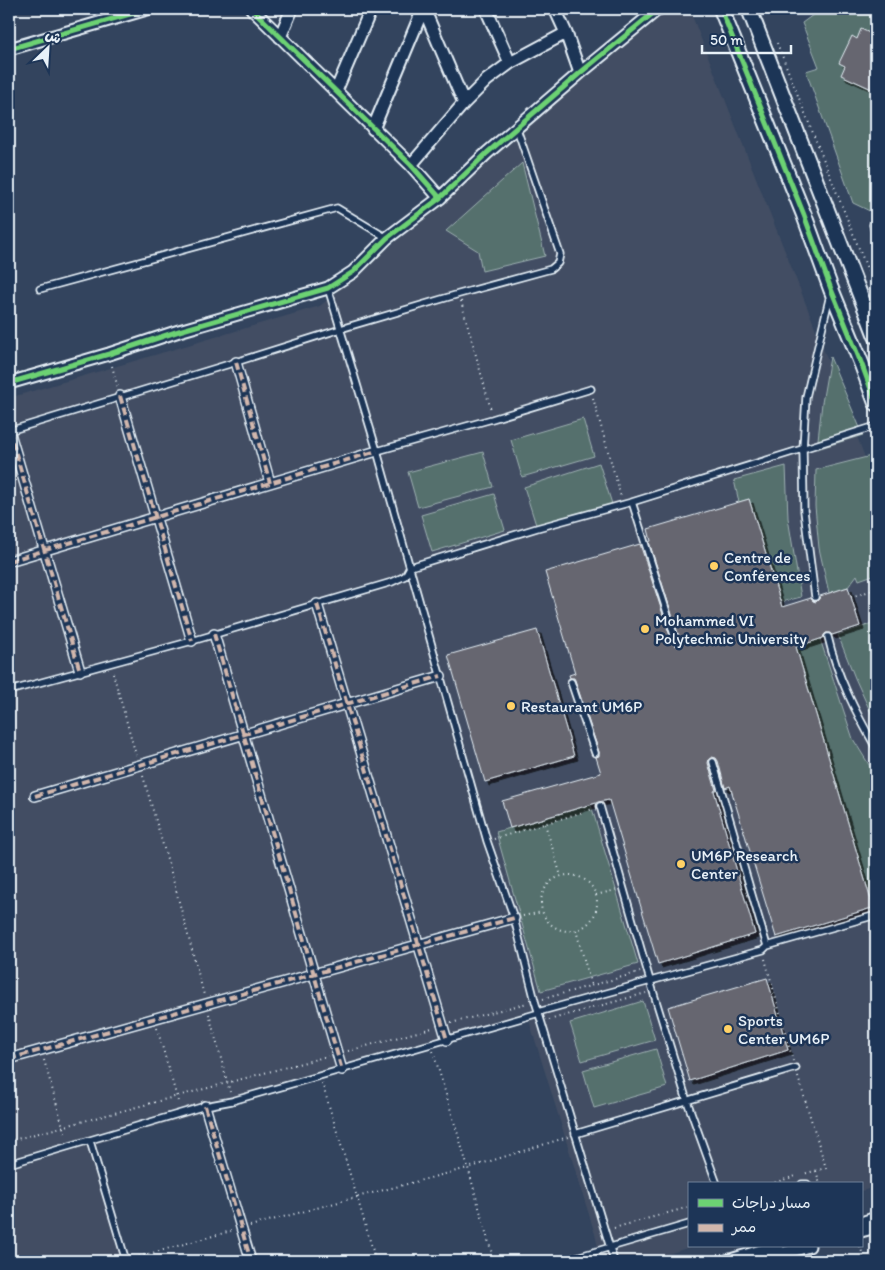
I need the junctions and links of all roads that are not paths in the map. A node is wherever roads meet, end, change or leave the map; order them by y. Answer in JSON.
{"nodes":[{"id":1,"x":148,"y":9,"type":"edge"},
{"id":2,"x":252,"y":9,"type":"edge"},
{"id":3,"x":292,"y":9,"type":"edge"},
{"id":4,"x":371,"y":9,"type":"edge"},
{"id":5,"x":424,"y":9,"type":"edge"},
{"id":6,"x":486,"y":9,"type":"edge"},
{"id":7,"x":555,"y":9,"type":"edge"},
{"id":8,"x":721,"y":9,"type":"edge"},
{"id":9,"x":749,"y":9,"type":"edge"},
{"id":10,"x":652,"y":11,"type":"edge"},
{"id":11,"x":566,"y":33,"type":"junction"},
{"id":12,"x":280,"y":37,"type":"junction"},
{"id":13,"x":9,"y":49,"type":"edge"},
{"id":14,"x":510,"y":63,"type":"junction"},
{"id":15,"x":580,"y":73,"type":"junction"},
{"id":16,"x":336,"y":91,"type":"junction"},
{"id":17,"x":464,"y":104,"type":"junction"},
{"id":18,"x":373,"y":128,"type":"junction"},
{"id":19,"x":517,"y":129,"type":"junction"},
{"id":20,"x":411,"y":165,"type":"junction"},
{"id":21,"x":440,"y":198,"type":"junction"},
{"id":22,"x":876,"y":214,"type":"edge"},
{"id":23,"x":876,"y":237,"type":"edge"},
{"id":24,"x":387,"y":238,"type":"junction"},
{"id":25,"x":328,"y":288,"type":"junction"},
{"id":26,"x":40,"y":289,"type":"dead end"},
{"id":27,"x":831,"y":289,"type":"junction"},
{"id":28,"x":340,"y":329,"type":"junction"},
{"id":29,"x":875,"y":330,"type":"edge"},
{"id":30,"x":236,"y":362,"type":"junction"},
{"id":31,"x":9,"y":383,"type":"edge"},
{"id":32,"x":591,"y":389,"type":"road end"},
{"id":33,"x":120,"y":396,"type":"junction"},
{"id":34,"x":876,"y":402,"type":"edge"},
{"id":35,"x":876,"y":426,"type":"edge"},
{"id":36,"x":9,"y":430,"type":"edge"},
{"id":37,"x":803,"y":449,"type":"junction"},
{"id":38,"x":377,"y":451,"type":"junction"},
{"id":39,"x":270,"y":483,"type":"junction"},
{"id":40,"x":632,"y":502,"type":"junction"},
{"id":41,"x":155,"y":517,"type":"junction"},
{"id":42,"x":44,"y":550,"type":"junction"},
{"id":43,"x":9,"y":561,"type":"edge"},
{"id":44,"x":410,"y":567,"type":"junction"},
{"id":45,"x":815,"y":597,"type":"dead end"},
{"id":46,"x":317,"y":604,"type":"junction"},
{"id":47,"x":214,"y":634,"type":"junction"},
{"id":48,"x":828,"y":637,"type":"dead end"},
{"id":49,"x":192,"y":641,"type":"junction"},
{"id":50,"x":676,"y":641,"type":"dead end"},
{"id":51,"x":80,"y":671,"type":"junction"},
{"id":52,"x":441,"y":676,"type":"junction"},
{"id":53,"x":571,"y":682,"type":"dead end"},
{"id":54,"x":9,"y":691,"type":"edge"},
{"id":55,"x":347,"y":704,"type":"junction"},
{"id":56,"x":243,"y":734,"type":"junction"},
{"id":57,"x":876,"y":748,"type":"edge"},
{"id":58,"x":595,"y":753,"type":"dead end"},
{"id":59,"x":713,"y":762,"type":"dead end"},
{"id":60,"x":35,"y":796,"type":"dead end"},
{"id":61,"x":600,"y":806,"type":"road end"},
{"id":62,"x":876,"y":915,"type":"edge"},
{"id":63,"x":514,"y":918,"type":"junction"},
{"id":64,"x":419,"y":945,"type":"junction"},
{"id":65,"x":765,"y":948,"type":"junction"},
{"id":66,"x":314,"y":974,"type":"junction"},
{"id":67,"x":650,"y":981,"type":"junction"},
{"id":68,"x":538,"y":1012,"type":"junction"},
{"id":69,"x":447,"y":1040,"type":"junction"},
{"id":70,"x":9,"y":1059,"type":"edge"},
{"id":71,"x":796,"y":1068,"type":"road end"},
{"id":72,"x":342,"y":1070,"type":"junction"},
{"id":73,"x":687,"y":1101,"type":"junction"},
{"id":74,"x":205,"y":1106,"type":"junction"},
{"id":75,"x":575,"y":1134,"type":"junction"},
{"id":76,"x":90,"y":1141,"type":"junction"},
{"id":77,"x":9,"y":1164,"type":"edge"},
{"id":78,"x":716,"y":1182,"type":"edge"},
{"id":79,"x":876,"y":1218,"type":"edge"},
{"id":80,"x":862,"y":1222,"type":"edge"},
{"id":81,"x":688,"y":1224,"type":"edge"},
{"id":82,"x":876,"y":1227,"type":"edge"},
{"id":83,"x":862,"y":1231,"type":"edge"},
{"id":84,"x":610,"y":1247,"type":"junction"},
{"id":85,"x":771,"y":1248,"type":"edge"},
{"id":86,"x":802,"y":1248,"type":"edge"},
{"id":87,"x":126,"y":1261,"type":"edge"},
{"id":88,"x":251,"y":1261,"type":"edge"},
{"id":89,"x":563,"y":1261,"type":"edge"},
{"id":90,"x":614,"y":1261,"type":"edge"},
{"id":91,"x":727,"y":1261,"type":"edge"},
{"id":92,"x":756,"y":1261,"type":"edge"}],
"edges":[{"from":1,"to":13,"type":"street"},
{"from":2,"to":12,"type":"street"},
{"from":3,"to":12,"type":"street"},
{"from":4,"to":16,"type":"street"},
{"from":5,"to":17,"type":"street"},
{"from":5,"to":18,"type":"street"},
{"from":6,"to":14,"type":"street"},
{"from":7,"to":11,"type":"street"},
{"from":8,"to":27,"type":"street"},
{"from":9,"to":29,"type":"street"},
{"from":10,"to":15,"type":"street"},
{"from":11,"to":14,"type":"street"},
{"from":11,"to":15,"type":"street"},
{"from":12,"to":16,"type":"street"},
{"from":14,"to":17,"type":"street"},
{"from":15,"to":19,"type":"street"},
{"from":16,"to":18,"type":"street"},
{"from":17,"to":20,"type":"street"},
{"from":18,"to":20,"type":"street"},
{"from":19,"to":21,"type":"street"},
{"from":19,"to":28,"type":"lane"},
{"from":20,"to":21,"type":"street"},
{"from":21,"to":24,"type":"street"},
{"from":22,"to":23,"type":"lane"},
{"from":24,"to":25,"type":"street"},
{"from":24,"to":26,"type":"lane"},
{"from":25,"to":28,"type":"lane"},
{"from":25,"to":31,"type":"street"},
{"from":27,"to":34,"type":"street"},
{"from":27,"to":37,"type":"lane"},
{"from":28,"to":30,"type":"lane"},
{"from":28,"to":38,"type":"lane"},
{"from":30,"to":33,"type":"lane"},
{"from":30,"to":39,"type":"street"},
{"from":32,"to":38,"type":"lane"},
{"from":33,"to":36,"type":"lane"},
{"from":33,"to":41,"type":"street"},
{"from":35,"to":37,"type":"lane"},
{"from":36,"to":42,"type":"street"},
{"from":37,"to":40,"type":"lane"},
{"from":37,"to":45,"type":"lane"},
{"from":38,"to":39,"type":"street"},
{"from":38,"to":44,"type":"lane"},
{"from":39,"to":41,"type":"street"},
{"from":40,"to":44,"type":"lane"},
{"from":40,"to":50,"type":"lane"},
{"from":41,"to":42,"type":"street"},
{"from":41,"to":49,"type":"street"},
{"from":42,"to":43,"type":"street"},
{"from":42,"to":51,"type":"street"},
{"from":44,"to":46,"type":"lane"},
{"from":44,"to":52,"type":"lane"},
{"from":46,"to":47,"type":"lane"},
{"from":46,"to":55,"type":"street"},
{"from":47,"to":49,"type":"lane"},
{"from":47,"to":56,"type":"street"},
{"from":48,"to":57,"type":"lane"},
{"from":49,"to":51,"type":"lane"},
{"from":51,"to":54,"type":"lane"},
{"from":52,"to":55,"type":"street"},
{"from":52,"to":63,"type":"lane"},
{"from":53,"to":58,"type":"lane"},
{"from":55,"to":56,"type":"street"},
{"from":55,"to":64,"type":"street"},
{"from":56,"to":60,"type":"street"},
{"from":56,"to":66,"type":"street"},
{"from":59,"to":65,"type":"lane"},
{"from":61,"to":67,"type":"lane"},
{"from":62,"to":65,"type":"lane"},
{"from":63,"to":64,"type":"street"},
{"from":63,"to":68,"type":"lane"},
{"from":64,"to":66,"type":"street"},
{"from":64,"to":69,"type":"street"},
{"from":65,"to":67,"type":"lane"},
{"from":66,"to":70,"type":"street"},
{"from":66,"to":72,"type":"street"},
{"from":67,"to":68,"type":"lane"},
{"from":67,"to":73,"type":"lane"},
{"from":68,"to":69,"type":"lane"},
{"from":68,"to":75,"type":"lane"},
{"from":69,"to":72,"type":"lane"},
{"from":71,"to":73,"type":"lane"},
{"from":72,"to":74,"type":"lane"},
{"from":73,"to":75,"type":"lane"},
{"from":73,"to":78,"type":"lane"},
{"from":74,"to":76,"type":"lane"},
{"from":74,"to":88,"type":"street"},
{"from":75,"to":84,"type":"lane"},
{"from":76,"to":77,"type":"lane"},
{"from":76,"to":87,"type":"lane"},
{"from":79,"to":80,"type":"street"},
{"from":81,"to":84,"type":"lane"},
{"from":82,"to":83,"type":"street"},
{"from":84,"to":89,"type":"lane"},
{"from":84,"to":90,"type":"lane"},
{"from":85,"to":91,"type":"street"},
{"from":86,"to":92,"type":"street"}]}
